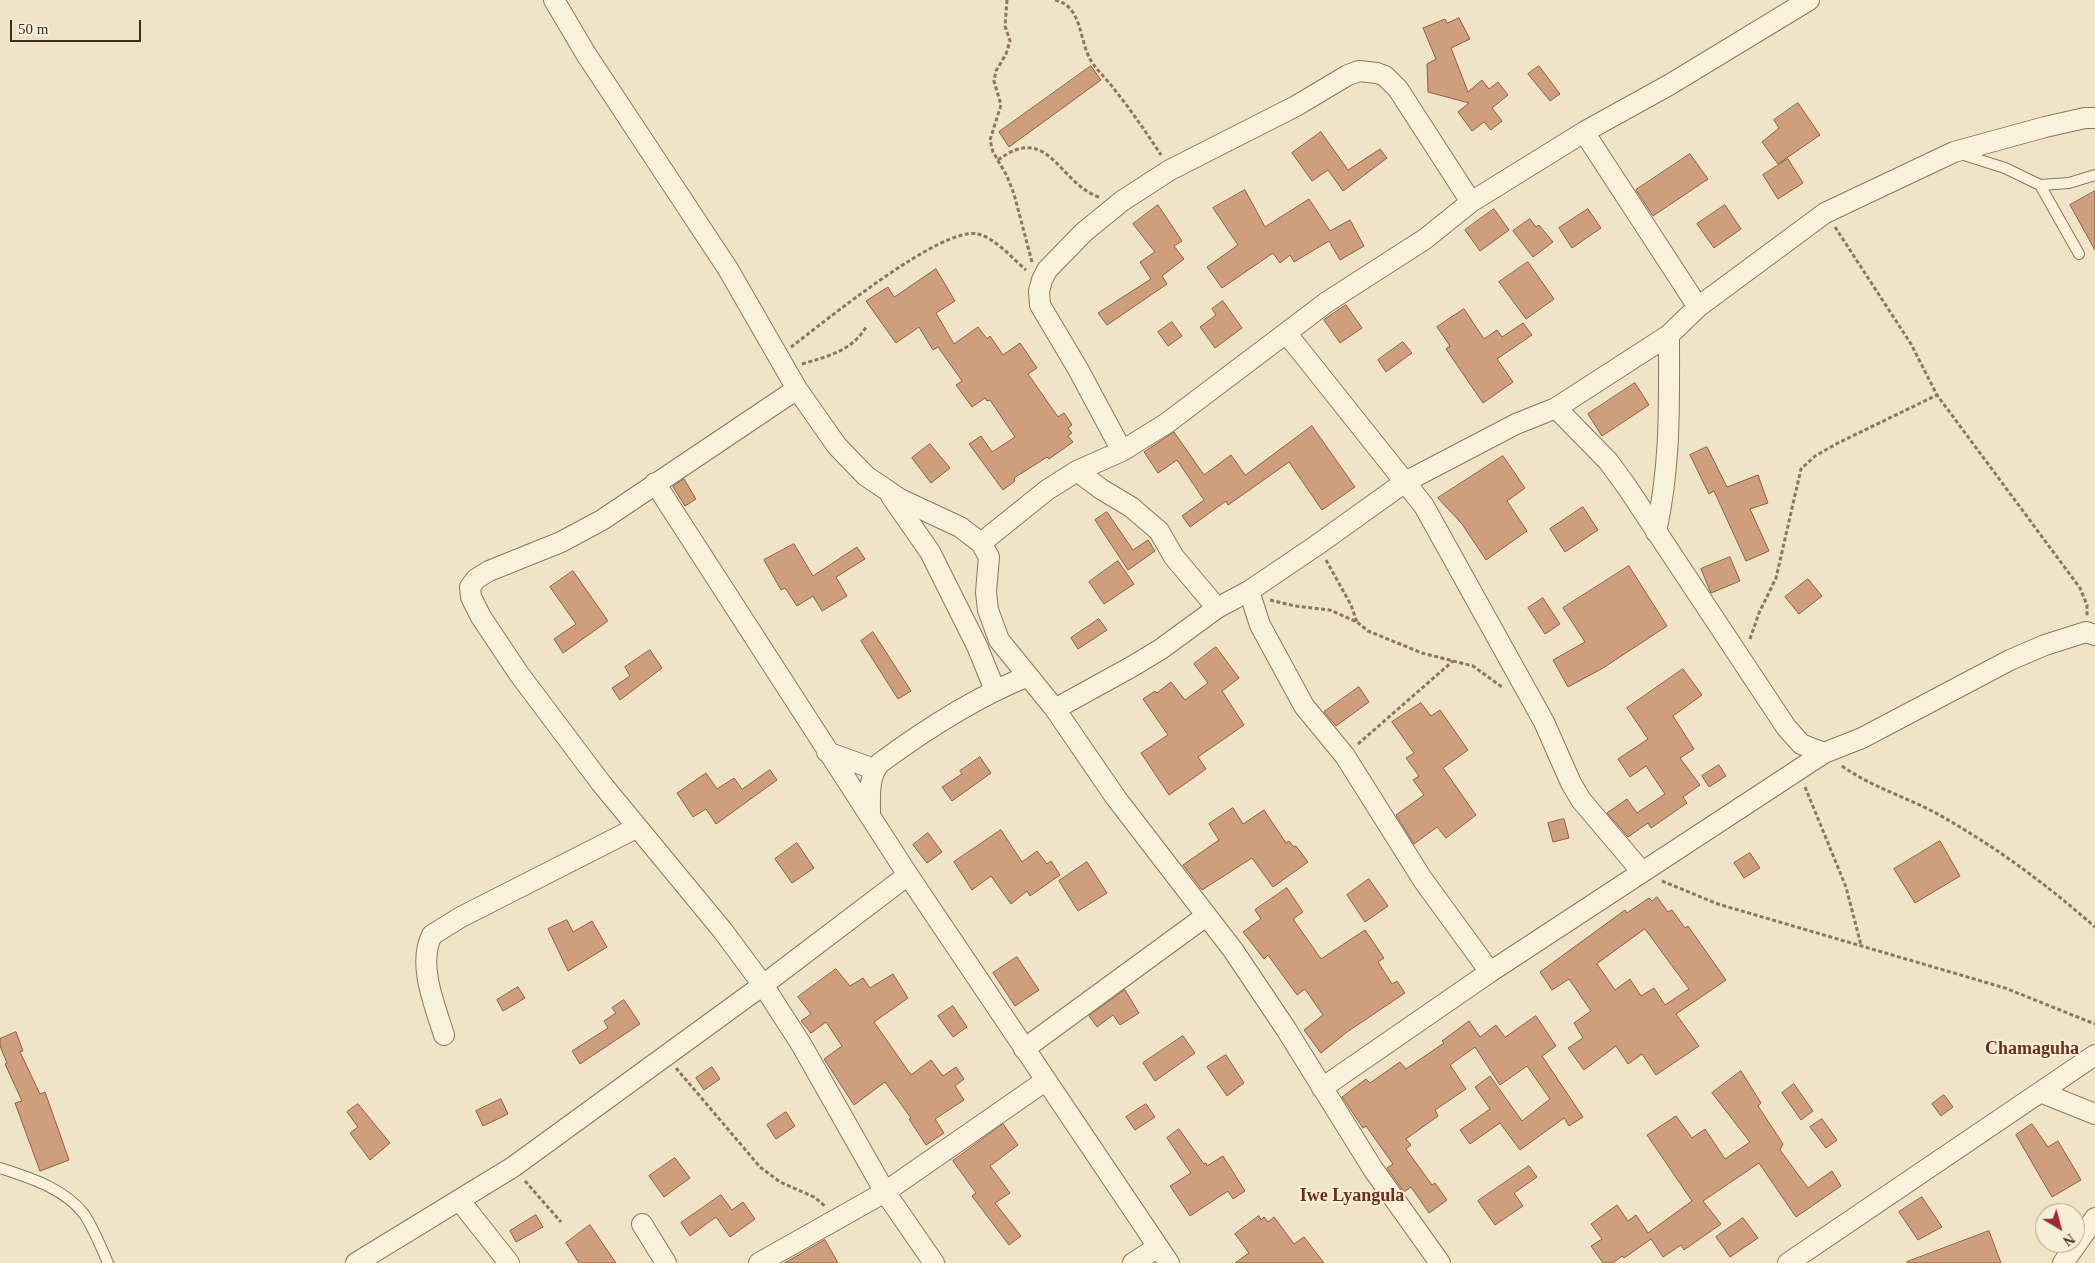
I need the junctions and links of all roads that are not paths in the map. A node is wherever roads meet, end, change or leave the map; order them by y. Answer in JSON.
{"nodes":[{"id":1,"x":554,"y":0,"type":"edge"},
{"id":2,"x":1810,"y":0,"type":"edge"},
{"id":3,"x":2095,"y":118,"type":"edge"},
{"id":4,"x":1584,"y":132,"type":"junction"},
{"id":5,"x":1954,"y":152,"type":"junction"},
{"id":6,"x":2095,"y":175,"type":"edge"},
{"id":7,"x":2040,"y":184,"type":"junction"},
{"id":8,"x":1471,"y":202,"type":"junction"},
{"id":9,"x":2079,"y":254,"type":"dead end"},
{"id":10,"x":1698,"y":307,"type":"junction"},
{"id":11,"x":1287,"y":334,"type":"junction"},
{"id":12,"x":1669,"y":335,"type":"junction"},
{"id":13,"x":797,"y":389,"type":"junction"},
{"id":14,"x":1556,"y":408,"type":"junction"},
{"id":15,"x":1122,"y":451,"type":"junction"},
{"id":16,"x":1076,"y":471,"type":"junction"},
{"id":17,"x":1405,"y":482,"type":"junction"},
{"id":18,"x":655,"y":483,"type":"junction"},
{"id":19,"x":889,"y":492,"type":"junction"},
{"id":20,"x":1656,"y":532,"type":"junction"},
{"id":21,"x":981,"y":543,"type":"junction"},
{"id":22,"x":1248,"y":591,"type":"junction"},
{"id":23,"x":1217,"y":608,"type":"junction"},
{"id":24,"x":2091,"y":633,"type":"edge"},
{"id":25,"x":1028,"y":676,"type":"junction"},
{"id":26,"x":995,"y":690,"type":"junction"},
{"id":27,"x":1055,"y":709,"type":"junction"},
{"id":28,"x":827,"y":752,"type":"junction"},
{"id":29,"x":1824,"y":753,"type":"junction"},
{"id":30,"x":874,"y":769,"type":"junction"},
{"id":31,"x":870,"y":814,"type":"junction"},
{"id":32,"x":636,"y":828,"type":"junction"},
{"id":33,"x":1642,"y":872,"type":"junction"},
{"id":34,"x":908,"y":875,"type":"junction"},
{"id":35,"x":1206,"y":916,"type":"junction"},
{"id":36,"x":1490,"y":972,"type":"junction"},
{"id":37,"x":763,"y":985,"type":"junction"},
{"id":38,"x":444,"y":1035,"type":"dead end"},
{"id":39,"x":1024,"y":1049,"type":"junction"},
{"id":40,"x":2095,"y":1055,"type":"edge"},
{"id":41,"x":1045,"y":1081,"type":"junction"},
{"id":42,"x":1322,"y":1088,"type":"junction"},
{"id":43,"x":2040,"y":1092,"type":"junction"},
{"id":44,"x":2095,"y":1114,"type":"edge"},
{"id":45,"x":0,"y":1168,"type":"edge"},
{"id":46,"x":885,"y":1192,"type":"junction"},
{"id":47,"x":460,"y":1201,"type":"junction"},
{"id":48,"x":2095,"y":1218,"type":"edge"},
{"id":49,"x":642,"y":1224,"type":"dead end"},
{"id":50,"x":1163,"y":1255,"type":"edge"},
{"id":51,"x":108,"y":1263,"type":"edge"},
{"id":52,"x":356,"y":1263,"type":"edge"},
{"id":53,"x":509,"y":1263,"type":"edge"},
{"id":54,"x":666,"y":1263,"type":"edge"},
{"id":55,"x":759,"y":1263,"type":"edge"},
{"id":56,"x":934,"y":1263,"type":"edge"},
{"id":57,"x":1133,"y":1263,"type":"edge"},
{"id":58,"x":1440,"y":1263,"type":"edge"},
{"id":59,"x":1788,"y":1263,"type":"edge"},
{"id":60,"x":2063,"y":1263,"type":"edge"}],
"edges":[{"from":1,"to":13,"type":"street"},
{"from":2,"to":4,"type":"street"},
{"from":3,"to":5,"type":"street"},
{"from":4,"to":8,"type":"street"},
{"from":4,"to":10,"type":"street"},
{"from":5,"to":7,"type":"lane"},
{"from":5,"to":10,"type":"street"},
{"from":6,"to":7,"type":"lane"},
{"from":7,"to":9,"type":"lane"},
{"from":8,"to":11,"type":"street"},
{"from":8,"to":15,"type":"street"},
{"from":10,"to":12,"type":"street"},
{"from":11,"to":15,"type":"street"},
{"from":11,"to":17,"type":"street"},
{"from":12,"to":14,"type":"street"},
{"from":12,"to":20,"type":"street"},
{"from":13,"to":18,"type":"street"},
{"from":13,"to":19,"type":"street"},
{"from":14,"to":17,"type":"street"},
{"from":14,"to":20,"type":"street"},
{"from":15,"to":16,"type":"street"},
{"from":16,"to":21,"type":"street"},
{"from":16,"to":23,"type":"street"},
{"from":17,"to":22,"type":"street"},
{"from":17,"to":33,"type":"street"},
{"from":18,"to":28,"type":"street"},
{"from":18,"to":32,"type":"street"},
{"from":19,"to":21,"type":"street"},
{"from":19,"to":26,"type":"street"},
{"from":20,"to":29,"type":"street"},
{"from":21,"to":25,"type":"street"},
{"from":22,"to":23,"type":"street"},
{"from":22,"to":36,"type":"street"},
{"from":23,"to":27,"type":"street"},
{"from":24,"to":29,"type":"street"},
{"from":25,"to":26,"type":"street"},
{"from":25,"to":27,"type":"street"},
{"from":26,"to":30,"type":"street"},
{"from":27,"to":35,"type":"street"},
{"from":28,"to":30,"type":"street"},
{"from":28,"to":31,"type":"street"},
{"from":29,"to":33,"type":"street"},
{"from":30,"to":31,"type":"street"},
{"from":31,"to":34,"type":"street"},
{"from":32,"to":37,"type":"street"},
{"from":32,"to":38,"type":"street"},
{"from":33,"to":36,"type":"street"},
{"from":34,"to":37,"type":"street"},
{"from":34,"to":39,"type":"street"},
{"from":35,"to":39,"type":"street"},
{"from":35,"to":42,"type":"street"},
{"from":36,"to":42,"type":"street"},
{"from":37,"to":46,"type":"street"},
{"from":37,"to":47,"type":"street"},
{"from":39,"to":41,"type":"street"},
{"from":40,"to":43,"type":"street"},
{"from":41,"to":46,"type":"street"},
{"from":41,"to":50,"type":"street"},
{"from":42,"to":58,"type":"street"},
{"from":43,"to":44,"type":"street"},
{"from":43,"to":59,"type":"street"},
{"from":45,"to":51,"type":"lane"},
{"from":46,"to":55,"type":"street"},
{"from":46,"to":56,"type":"street"},
{"from":47,"to":52,"type":"street"},
{"from":47,"to":53,"type":"street"},
{"from":48,"to":60,"type":"street"},
{"from":49,"to":54,"type":"street"},
{"from":50,"to":57,"type":"street"}]}
